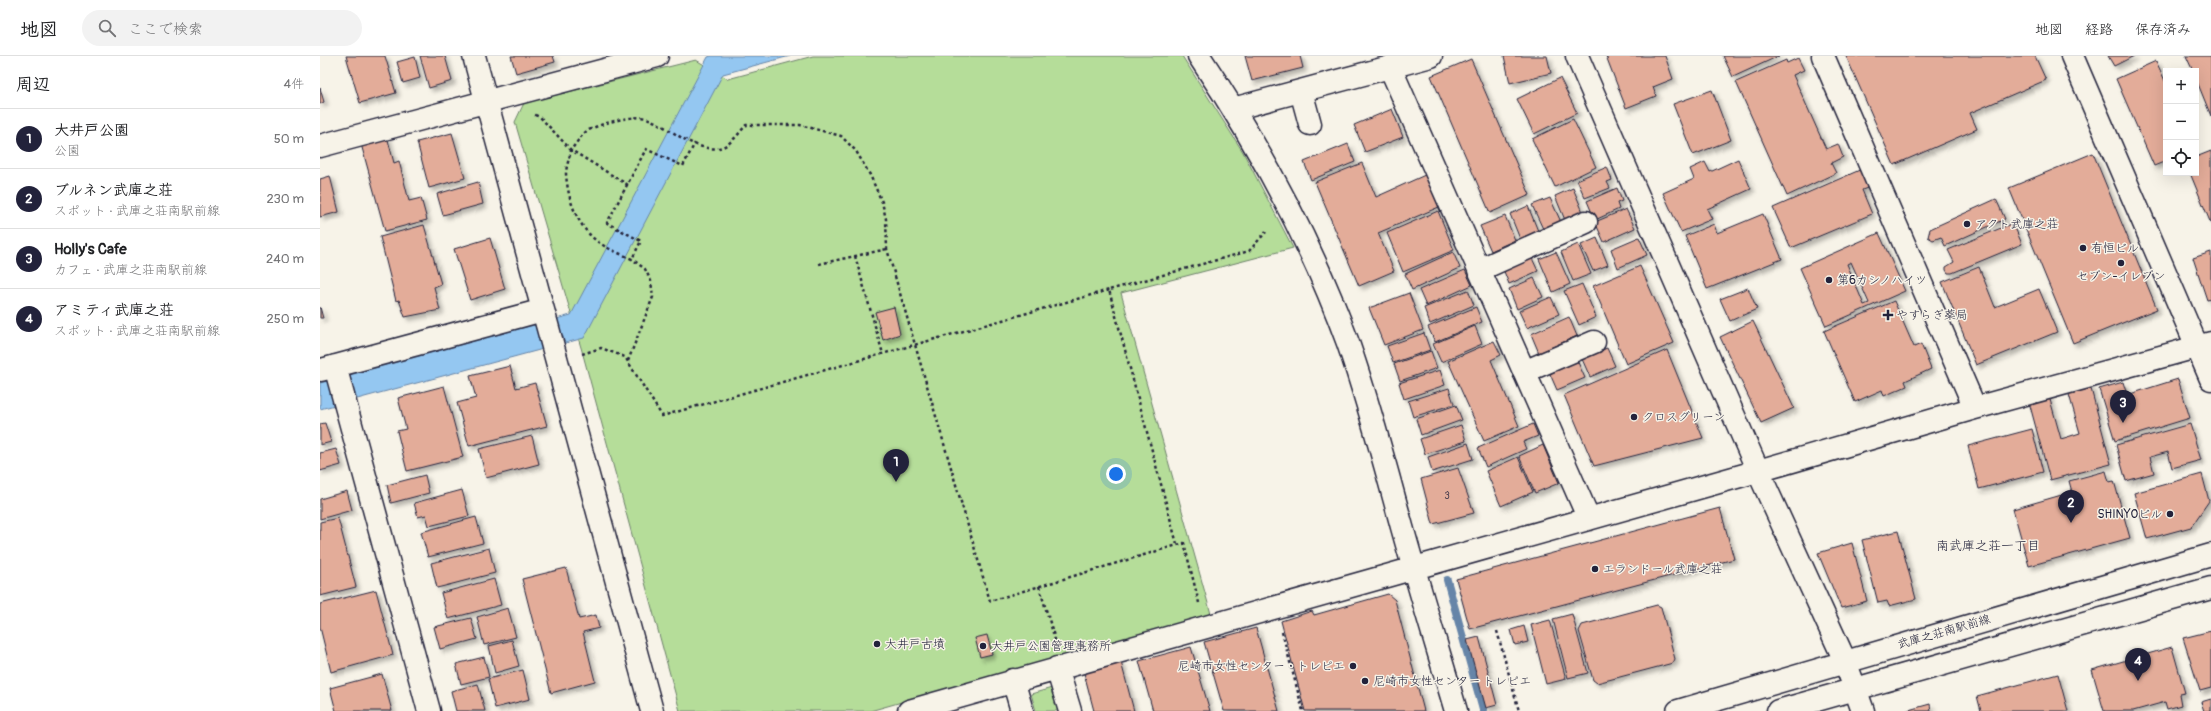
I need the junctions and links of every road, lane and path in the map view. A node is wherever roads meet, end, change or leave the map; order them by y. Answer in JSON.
{"nodes":[{"id":1,"x":474,"y":56,"type":"edge"},
{"id":2,"x":657,"y":56,"type":"edge"},
{"id":3,"x":1199,"y":56,"type":"edge"},
{"id":4,"x":1431,"y":56,"type":"edge"},
{"id":5,"x":1577,"y":56,"type":"edge"},
{"id":6,"x":1823,"y":56,"type":"edge"},
{"id":7,"x":2072,"y":56,"type":"edge"},
{"id":8,"x":604,"y":63,"type":"edge"},
{"id":9,"x":1390,"y":67,"type":"junction"},
{"id":10,"x":1301,"y":91,"type":"junction"},
{"id":11,"x":486,"y":101,"type":"junction"},
{"id":12,"x":1233,"y":109,"type":"junction"},
{"id":13,"x":530,"y":113,"type":"dead end"},
{"id":14,"x":1310,"y":124,"type":"dead end"},
{"id":15,"x":695,"y":143,"type":"junction"},
{"id":16,"x":320,"y":146,"type":"edge"},
{"id":17,"x":571,"y":150,"type":"junction"},
{"id":18,"x":628,"y":185,"type":"junction"},
{"id":19,"x":1586,"y":222,"type":"dead end"},
{"id":20,"x":1266,"y":232,"type":"dead end"},
{"id":21,"x":887,"y":249,"type":"junction"},
{"id":22,"x":855,"y":256,"type":"junction"},
{"id":23,"x":632,"y":259,"type":"junction"},
{"id":24,"x":819,"y":264,"type":"dead end"},
{"id":25,"x":1479,"y":270,"type":"junction"},
{"id":26,"x":1109,"y":290,"type":"junction"},
{"id":27,"x":544,"y":314,"type":"junction"},
{"id":28,"x":1594,"y":342,"type":"dead end"},
{"id":29,"x":915,"y":345,"type":"junction"},
{"id":30,"x":2204,"y":345,"type":"edge"},
{"id":31,"x":585,"y":353,"type":"dead end"},
{"id":32,"x":883,"y":354,"type":"junction"},
{"id":33,"x":628,"y":361,"type":"junction"},
{"id":34,"x":331,"y":370,"type":"edge"},
{"id":35,"x":1524,"y":372,"type":"junction"},
{"id":36,"x":2211,"y":379,"type":"edge"},
{"id":37,"x":1975,"y":408,"type":"junction"},
{"id":38,"x":1758,"y":471,"type":"junction"},
{"id":39,"x":1588,"y":519,"type":"junction"},
{"id":40,"x":1177,"y":544,"type":"junction"},
{"id":41,"x":2211,"y":555,"type":"edge"},
{"id":42,"x":1414,"y":568,"type":"junction"},
{"id":43,"x":1039,"y":586,"type":"junction"},
{"id":44,"x":2211,"y":588,"type":"edge"},
{"id":45,"x":1275,"y":606,"type":"junction"},
{"id":46,"x":1204,"y":627,"type":"junction"},
{"id":47,"x":1498,"y":631,"type":"dead end"},
{"id":48,"x":1845,"y":661,"type":"junction"},
{"id":49,"x":1060,"y":667,"type":"junction"},
{"id":50,"x":1013,"y":680,"type":"junction"},
{"id":51,"x":1855,"y":690,"type":"junction"},
{"id":52,"x":430,"y":711,"type":"edge"},
{"id":53,"x":652,"y":711,"type":"edge"},
{"id":54,"x":909,"y":711,"type":"edge"},
{"id":55,"x":1022,"y":711,"type":"edge"},
{"id":56,"x":1070,"y":711,"type":"edge"},
{"id":57,"x":1303,"y":711,"type":"edge"},
{"id":58,"x":1456,"y":711,"type":"edge"},
{"id":59,"x":1519,"y":711,"type":"edge"},
{"id":60,"x":1678,"y":711,"type":"edge"},
{"id":61,"x":1778,"y":711,"type":"edge"},
{"id":62,"x":1863,"y":711,"type":"edge"}],
"edges":[{"from":1,"to":11,"type":"street"},
{"from":2,"to":8,"type":"street"},
{"from":3,"to":12,"type":"street"},
{"from":4,"to":9,"type":"street"},
{"from":5,"to":38,"type":"street"},
{"from":6,"to":37,"type":"street"},
{"from":7,"to":30,"type":"street"},
{"from":8,"to":11,"type":"street"},
{"from":9,"to":10,"type":"street"},
{"from":9,"to":25,"type":"street"},
{"from":10,"to":12,"type":"street"},
{"from":10,"to":14,"type":"street"},
{"from":11,"to":16,"type":"street"},
{"from":11,"to":27,"type":"street"},
{"from":12,"to":42,"type":"street"},
{"from":13,"to":17,"type":"path"},
{"from":15,"to":17,"type":"path"},
{"from":15,"to":18,"type":"path"},
{"from":15,"to":21,"type":"path"},
{"from":17,"to":18,"type":"path"},
{"from":17,"to":23,"type":"path"},
{"from":18,"to":23,"type":"path"},
{"from":19,"to":25,"type":"street"},
{"from":20,"to":26,"type":"path"},
{"from":21,"to":22,"type":"path"},
{"from":21,"to":29,"type":"path"},
{"from":22,"to":24,"type":"path"},
{"from":22,"to":32,"type":"path"},
{"from":23,"to":33,"type":"path"},
{"from":25,"to":35,"type":"street"},
{"from":26,"to":29,"type":"path"},
{"from":26,"to":40,"type":"path"},
{"from":27,"to":34,"type":"street"},
{"from":27,"to":53,"type":"street"},
{"from":28,"to":35,"type":"street"},
{"from":29,"to":32,"type":"path"},
{"from":29,"to":43,"type":"path"},
{"from":30,"to":36,"type":"street"},
{"from":30,"to":37,"type":"street"},
{"from":31,"to":33,"type":"path"},
{"from":32,"to":33,"type":"path"},
{"from":34,"to":52,"type":"street"},
{"from":35,"to":39,"type":"street"},
{"from":37,"to":38,"type":"street"},
{"from":38,"to":39,"type":"street"},
{"from":38,"to":48,"type":"street"},
{"from":39,"to":42,"type":"street"},
{"from":40,"to":43,"type":"path"},
{"from":40,"to":46,"type":"path"},
{"from":41,"to":48,"type":"street","name":"武庫之荘南駅前線"},
{"from":42,"to":45,"type":"street"},
{"from":42,"to":58,"type":"street"},
{"from":43,"to":49,"type":"path"},
{"from":44,"to":51,"type":"street"},
{"from":45,"to":46,"type":"street"},
{"from":45,"to":57,"type":"path"},
{"from":46,"to":49,"type":"street"},
{"from":47,"to":59,"type":"path"},
{"from":48,"to":51,"type":"street"},
{"from":48,"to":60,"type":"street","name":"武庫之荘南駅前線"},
{"from":49,"to":50,"type":"street"},
{"from":49,"to":56,"type":"street"},
{"from":50,"to":54,"type":"street"},
{"from":50,"to":55,"type":"street"},
{"from":51,"to":61,"type":"street"},
{"from":51,"to":62,"type":"street"}]}
